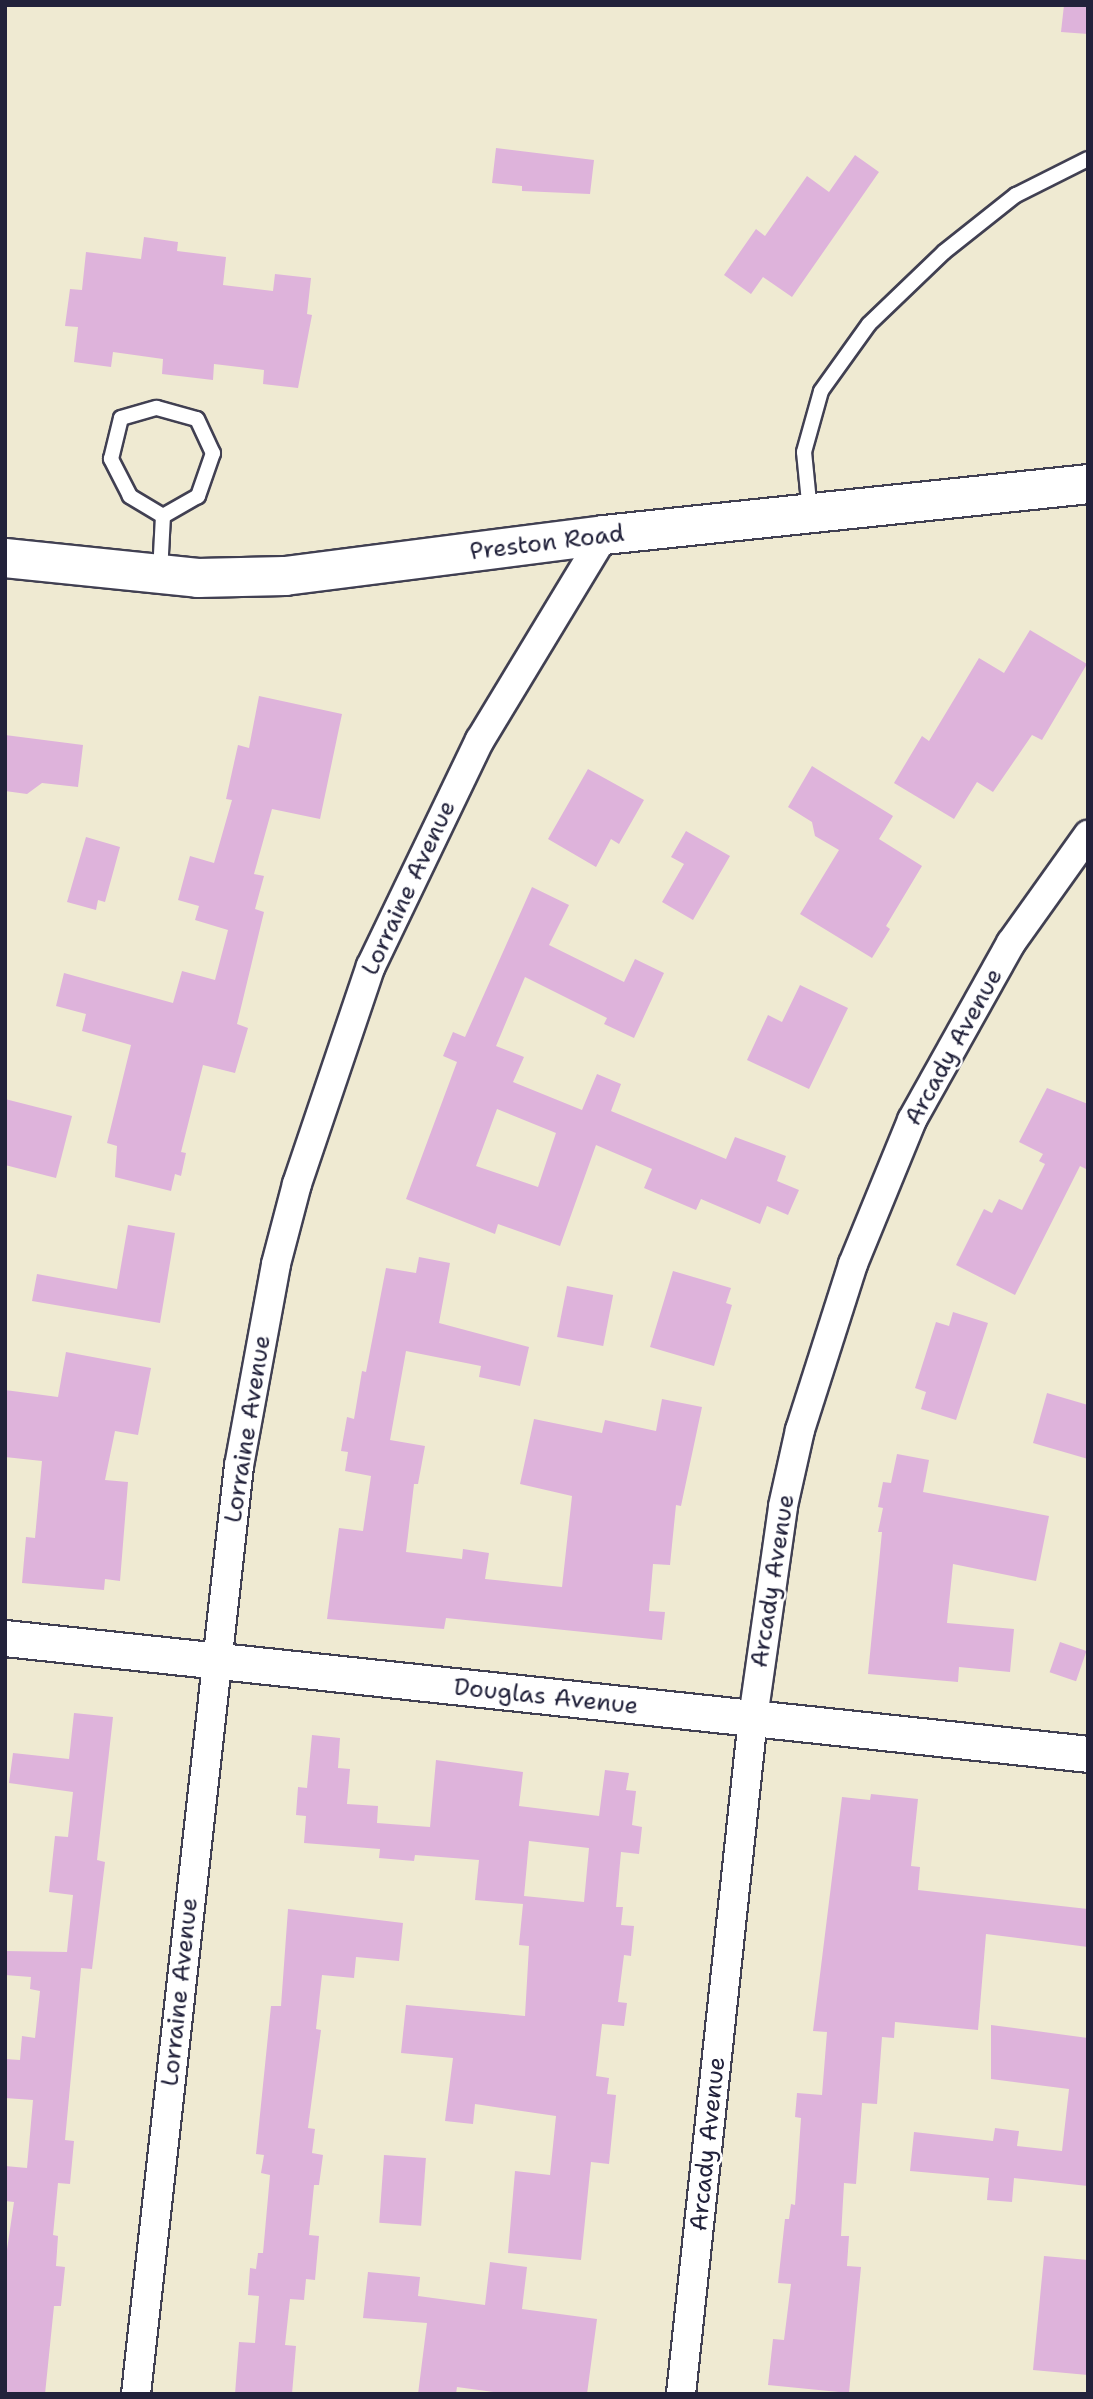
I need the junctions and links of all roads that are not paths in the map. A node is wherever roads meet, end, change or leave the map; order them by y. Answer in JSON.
{"nodes":[{"id":1,"x":1088,"y":159,"type":"edge"},
{"id":2,"x":1088,"y":484,"type":"edge"},
{"id":3,"x":811,"y":513,"type":"junction"},
{"id":4,"x":163,"y":516,"type":"junction"},
{"id":5,"x":604,"y":535,"type":"junction"},
{"id":6,"x":5,"y":558,"type":"edge"},
{"id":7,"x":160,"y":574,"type":"junction"},
{"id":8,"x":1088,"y":835,"type":"edge"},
{"id":9,"x":5,"y":1639,"type":"edge"},
{"id":10,"x":216,"y":1662,"type":"junction"},
{"id":11,"x":753,"y":1718,"type":"junction"},
{"id":12,"x":1088,"y":1754,"type":"edge"},
{"id":13,"x":136,"y":2394,"type":"edge"},
{"id":14,"x":681,"y":2394,"type":"edge"}],
"edges":[{"from":1,"to":3,"type":"lane"},
{"from":2,"to":3,"type":"main road","name":"Preston Road"},
{"from":3,"to":5,"type":"main road","name":"Preston Road"},
{"from":4,"to":4,"type":"lane"},
{"from":4,"to":7,"type":"lane"},
{"from":5,"to":7,"type":"main road","name":"Preston Road"},
{"from":5,"to":10,"type":"street","name":"Lorraine Avenue"},
{"from":6,"to":7,"type":"main road","name":"Preston Road"},
{"from":8,"to":11,"type":"street","name":"Arcady Avenue"},
{"from":9,"to":10,"type":"street","name":"Douglas Avenue"},
{"from":10,"to":11,"type":"street","name":"Douglas Avenue"},
{"from":10,"to":13,"type":"street","name":"Lorraine Avenue"},
{"from":11,"to":12,"type":"street","name":"Douglas Avenue"},
{"from":11,"to":14,"type":"street","name":"Arcady Avenue"}]}
